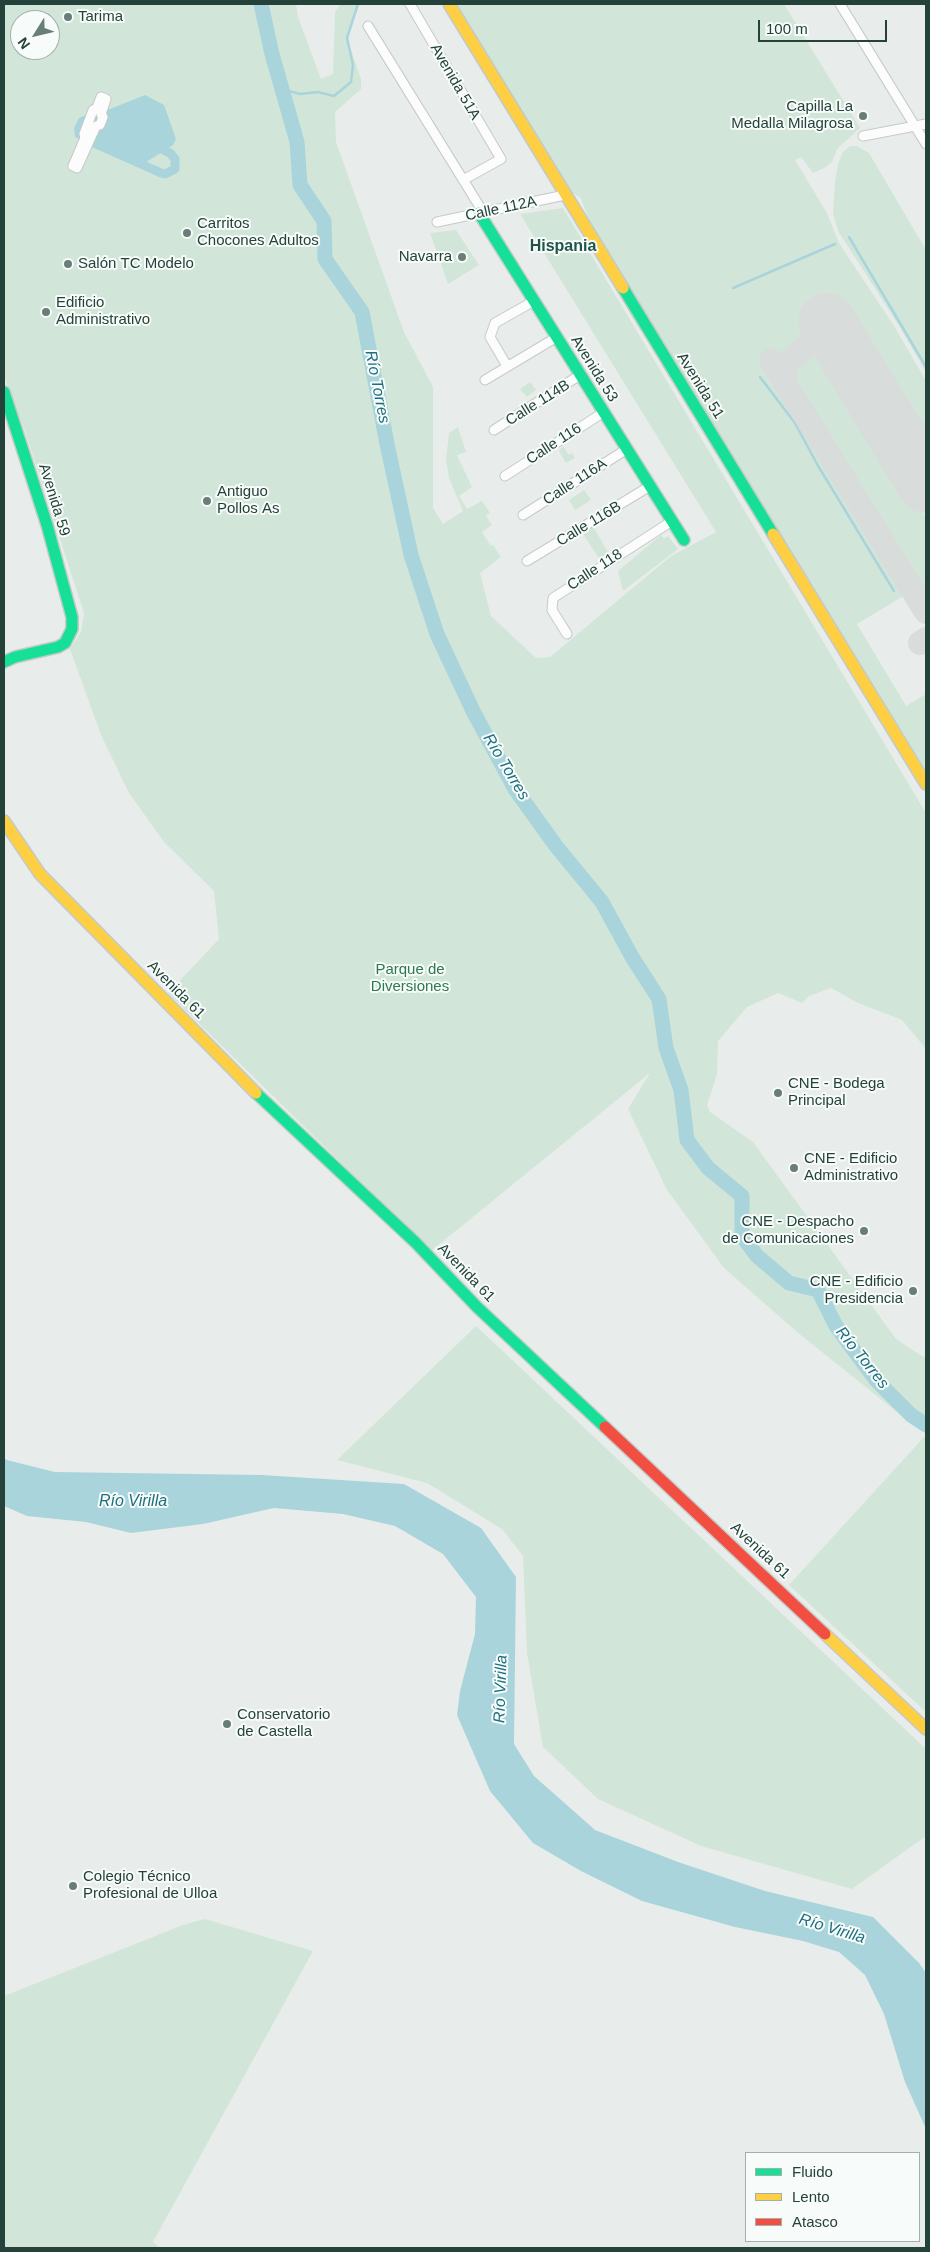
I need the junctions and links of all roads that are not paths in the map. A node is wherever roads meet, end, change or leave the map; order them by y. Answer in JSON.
{"nodes":[{"id":1,"x":410,"y":4,"type":"edge"},
{"id":2,"x":449,"y":4,"type":"edge"},
{"id":3,"x":840,"y":4,"type":"edge"},
{"id":4,"x":368,"y":26,"type":"dead end"},
{"id":5,"x":102,"y":96,"type":"joint"},
{"id":6,"x":926,"y":124,"type":"edge"},
{"id":7,"x":915,"y":126,"type":"junction"},
{"id":8,"x":863,"y":136,"type":"dead end"},
{"id":9,"x":926,"y":144,"type":"edge"},
{"id":10,"x":463,"y":180,"type":"junction"},
{"id":11,"x":565,"y":195,"type":"junction"},
{"id":12,"x":481,"y":212,"type":"junction"},
{"id":13,"x":436,"y":222,"type":"dead end"},
{"id":14,"x":534,"y":301,"type":"junction"},
{"id":15,"x":557,"y":337,"type":"junction"},
{"id":16,"x":507,"y":366,"type":"junction"},
{"id":17,"x":580,"y":375,"type":"junction"},
{"id":18,"x":485,"y":380,"type":"dead end"},
{"id":19,"x":4,"y":392,"type":"edge"},
{"id":20,"x":604,"y":412,"type":"junction"},
{"id":21,"x":494,"y":430,"type":"dead end"},
{"id":22,"x":627,"y":449,"type":"junction"},
{"id":23,"x":505,"y":476,"type":"dead end"},
{"id":24,"x":650,"y":486,"type":"junction"},
{"id":25,"x":523,"y":515,"type":"dead end"},
{"id":26,"x":672,"y":521,"type":"junction"},
{"id":27,"x":684,"y":540,"type":"dead end"},
{"id":28,"x":527,"y":561,"type":"dead end"},
{"id":29,"x":567,"y":634,"type":"dead end"},
{"id":30,"x":4,"y":662,"type":"edge"},
{"id":31,"x":926,"y":784,"type":"edge"},
{"id":32,"x":4,"y":821,"type":"edge"},
{"id":33,"x":926,"y":1729,"type":"edge"}],
"edges":[{"from":1,"to":10,"type":"street","name":"Avenida 51A"},
{"from":2,"to":11,"type":"street","name":"Avenida 51"},
{"from":3,"to":7,"type":"street"},
{"from":4,"to":10,"type":"street","name":"Avenida 53"},
{"from":5,"to":5,"type":"street"},
{"from":6,"to":7,"type":"street"},
{"from":7,"to":8,"type":"street"},
{"from":7,"to":9,"type":"street"},
{"from":10,"to":12,"type":"street","name":"Avenida 53"},
{"from":11,"to":12,"type":"street","name":"Calle 112A"},
{"from":11,"to":31,"type":"street","name":"Avenida 51"},
{"from":12,"to":13,"type":"street","name":"Calle 112A"},
{"from":12,"to":14,"type":"street","name":"Avenida 53"},
{"from":14,"to":15,"type":"street","name":"Avenida 53"},
{"from":14,"to":16,"type":"street"},
{"from":15,"to":16,"type":"street"},
{"from":15,"to":17,"type":"street","name":"Avenida 53"},
{"from":16,"to":18,"type":"street"},
{"from":17,"to":20,"type":"street","name":"Avenida 53"},
{"from":17,"to":21,"type":"street","name":"Calle 114B"},
{"from":19,"to":30,"type":"street","name":"Avenida 59"},
{"from":20,"to":22,"type":"street","name":"Avenida 53"},
{"from":20,"to":23,"type":"street","name":"Calle 116"},
{"from":22,"to":24,"type":"street","name":"Avenida 53"},
{"from":22,"to":25,"type":"street","name":"Calle 116A"},
{"from":24,"to":26,"type":"street","name":"Avenida 53"},
{"from":24,"to":28,"type":"street","name":"Calle 116B"},
{"from":26,"to":27,"type":"street","name":"Avenida 53"},
{"from":26,"to":29,"type":"street","name":"Calle 118"},
{"from":32,"to":33,"type":"street","name":"Avenida 61"}]}
